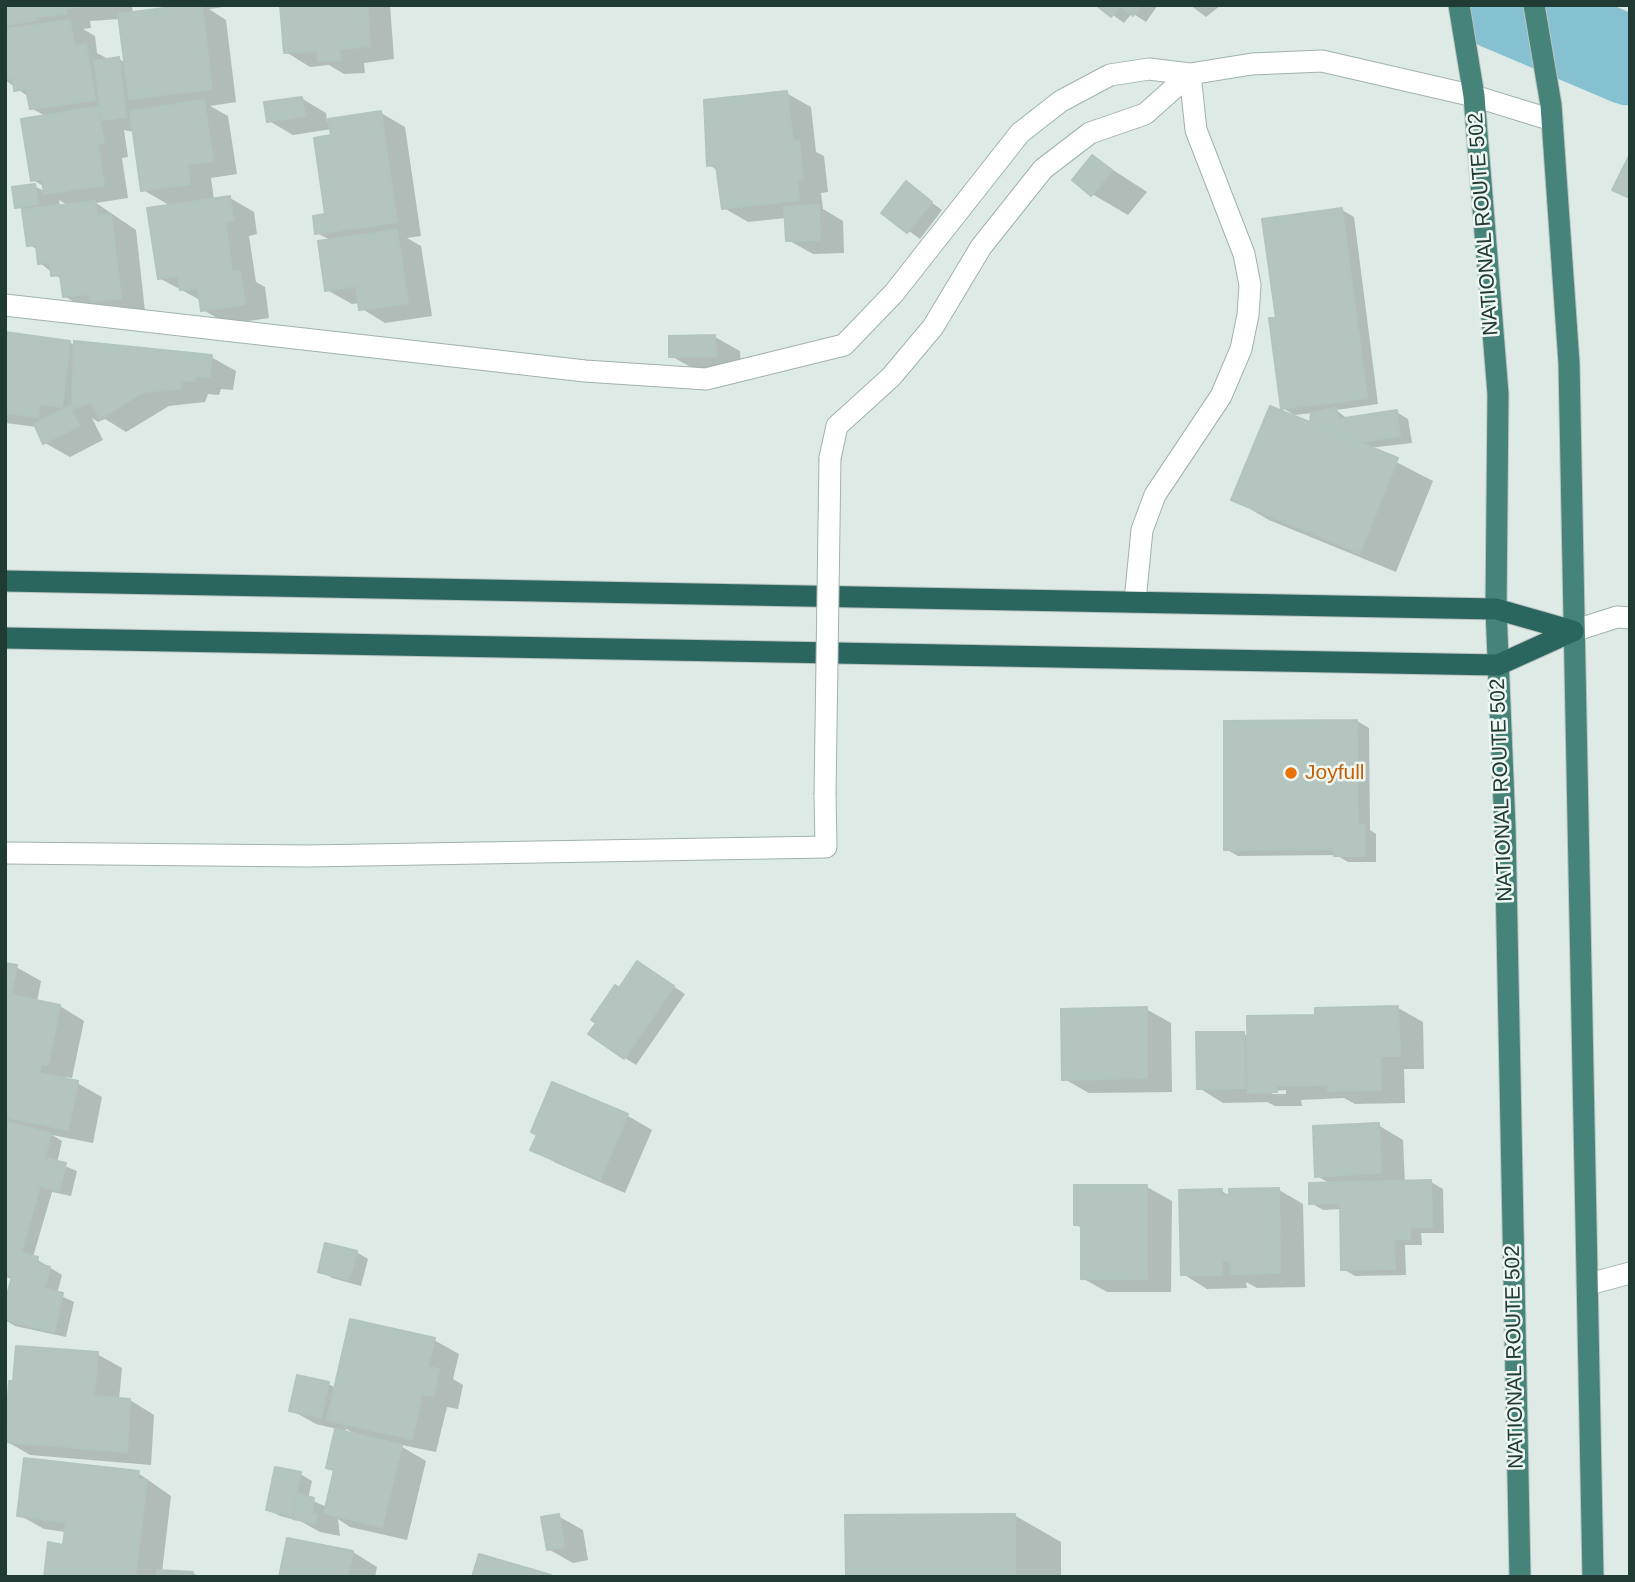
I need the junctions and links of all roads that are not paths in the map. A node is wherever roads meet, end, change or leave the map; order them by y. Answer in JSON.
{"nodes":[{"id":1,"x":1459,"y":5,"type":"edge"},
{"id":2,"x":1534,"y":5,"type":"edge"},
{"id":3,"x":1190,"y":74,"type":"junction"},
{"id":4,"x":1473,"y":87,"type":"junction"},
{"id":5,"x":1552,"y":112,"type":"junction"},
{"id":6,"x":5,"y":305,"type":"edge"},
{"id":7,"x":5,"y":581,"type":"edge"},
{"id":8,"x":1135,"y":601,"type":"junction"},
{"id":9,"x":1496,"y":609,"type":"junction"},
{"id":10,"x":1630,"y":618,"type":"edge"},
{"id":11,"x":1573,"y":631,"type":"junction"},
{"id":12,"x":5,"y":638,"type":"edge"},
{"id":13,"x":1499,"y":665,"type":"junction"},
{"id":14,"x":5,"y":853,"type":"edge"},
{"id":15,"x":1630,"y":1273,"type":"edge"},
{"id":16,"x":1589,"y":1284,"type":"junction"},
{"id":17,"x":1520,"y":1577,"type":"edge"},
{"id":18,"x":1593,"y":1577,"type":"edge"}],
"edges":[{"from":1,"to":4,"type":"highway","name":"NATIONAL ROUTE 502"},
{"from":2,"to":5,"type":"highway"},
{"from":3,"to":4,"type":"street"},
{"from":3,"to":6,"type":"street"},
{"from":3,"to":8,"type":"street"},
{"from":3,"to":14,"type":"street","bridge":true},
{"from":4,"to":5,"type":"street"},
{"from":4,"to":9,"type":"highway","name":"NATIONAL ROUTE 502"},
{"from":5,"to":11,"type":"highway"},
{"from":7,"to":8,"type":"highway"},
{"from":8,"to":9,"type":"highway"},
{"from":9,"to":11,"type":"highway"},
{"from":9,"to":13,"type":"highway","name":"NATIONAL ROUTE 502"},
{"from":10,"to":11,"type":"street"},
{"from":11,"to":13,"type":"highway"},
{"from":11,"to":16,"type":"highway"},
{"from":12,"to":13,"type":"highway"},
{"from":13,"to":17,"type":"highway","name":"NATIONAL ROUTE 502"},
{"from":15,"to":16,"type":"street"},
{"from":16,"to":18,"type":"highway"}]}
